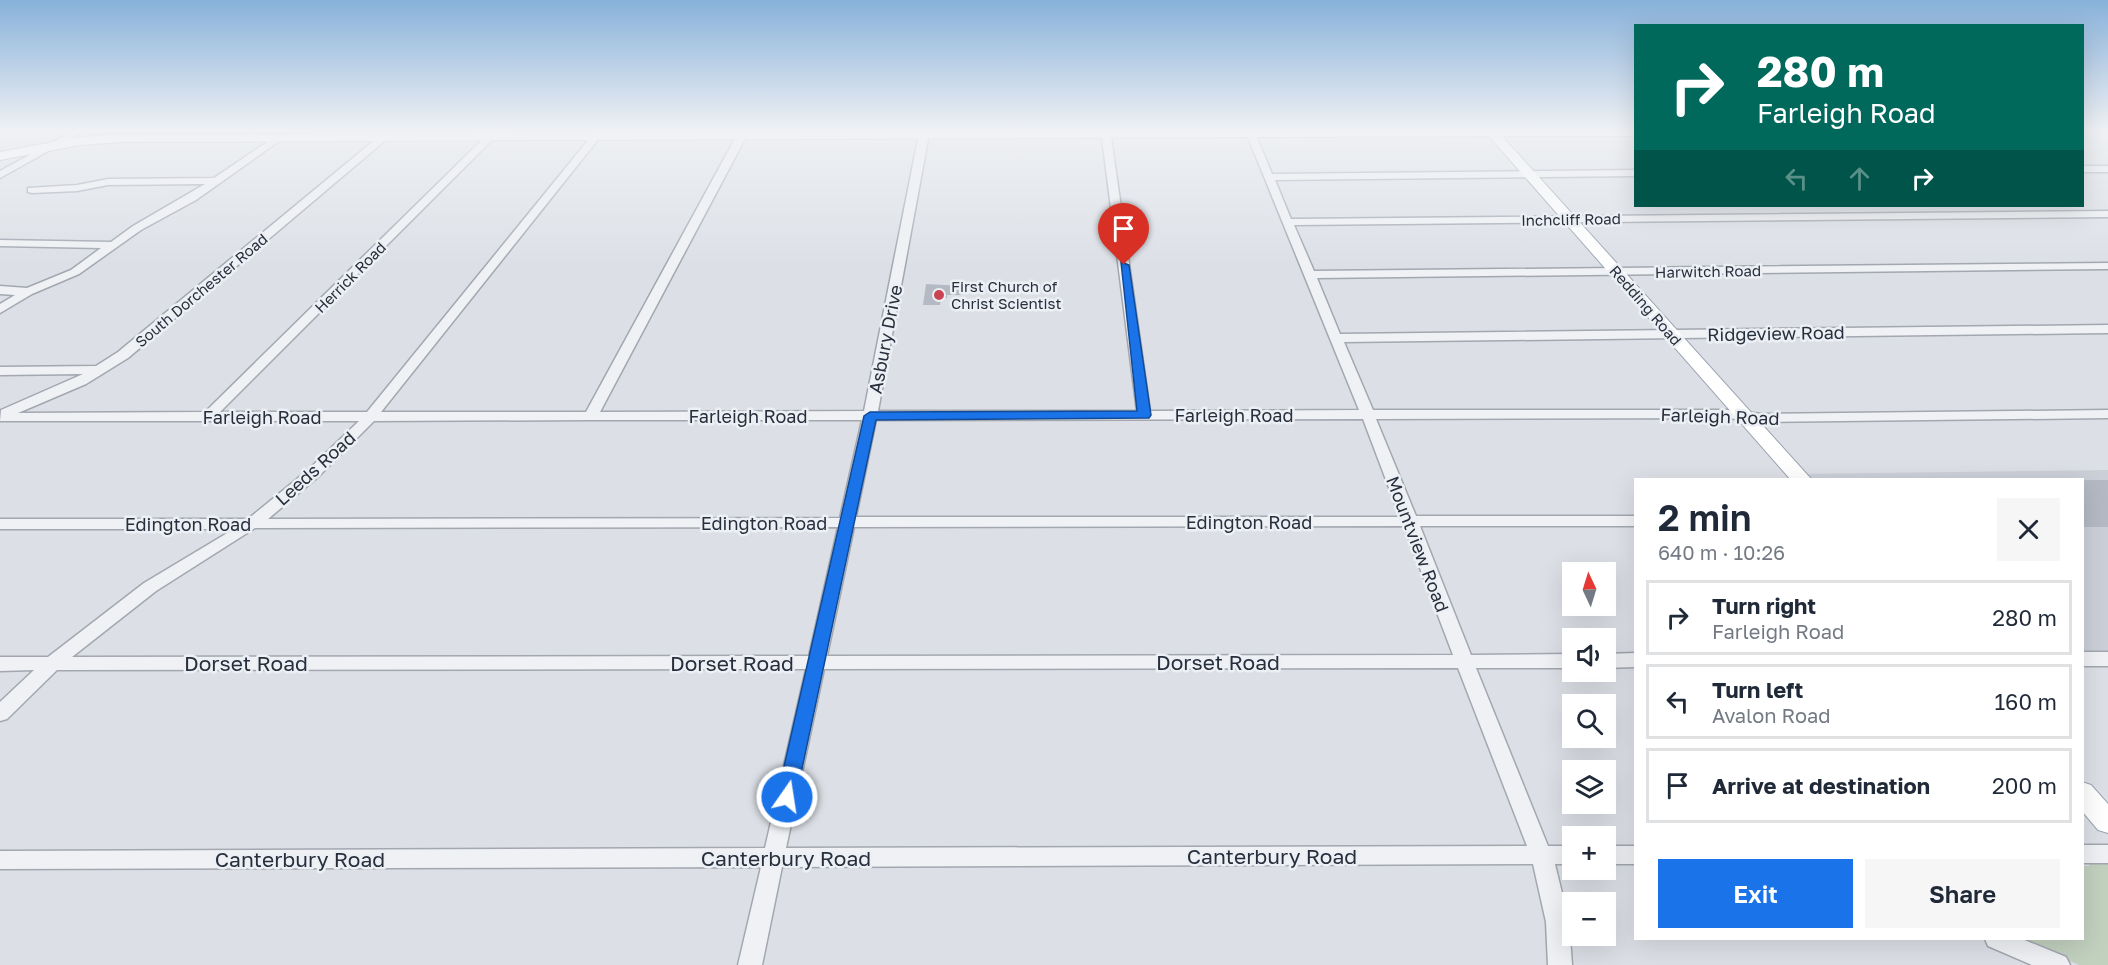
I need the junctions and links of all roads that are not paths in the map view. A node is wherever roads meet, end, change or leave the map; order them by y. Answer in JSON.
{"nodes":[{"id":1,"x":225,"y":175,"type":"edge"},
{"id":2,"x":338,"y":175,"type":"edge"},
{"id":3,"x":451,"y":175,"type":"edge"},
{"id":4,"x":565,"y":175,"type":"edge"},
{"id":5,"x":720,"y":175,"type":"edge"},
{"id":6,"x":916,"y":175,"type":"edge"},
{"id":7,"x":1111,"y":175,"type":"edge"},
{"id":8,"x":1439,"y":175,"type":"edge"},
{"id":9,"x":1531,"y":175,"type":"edge"},
{"id":10,"x":1267,"y":177,"type":"joint"},
{"id":11,"x":216,"y":181,"type":"junction"},
{"id":12,"x":33,"y":190,"type":"dead end"},
{"id":13,"x":2108,"y":214,"type":"edge"},
{"id":14,"x":1570,"y":219,"type":"junction"},
{"id":15,"x":1287,"y":222,"type":"junction"},
{"id":16,"x":0,"y":243,"type":"edge"},
{"id":17,"x":113,"y":244,"type":"junction"},
{"id":18,"x":2108,"y":266,"type":"edge"},
{"id":19,"x":1617,"y":272,"type":"junction"},
{"id":20,"x":1308,"y":275,"type":"junction"},
{"id":21,"x":0,"y":290,"type":"edge"},
{"id":22,"x":28,"y":292,"type":"junction"},
{"id":23,"x":0,"y":309,"type":"edge"},
{"id":24,"x":2108,"y":329,"type":"edge"},
{"id":25,"x":1672,"y":334,"type":"junction"},
{"id":26,"x":1335,"y":338,"type":"junction"},
{"id":27,"x":99,"y":370,"type":"junction"},
{"id":28,"x":0,"y":371,"type":"edge"},
{"id":29,"x":2108,"y":414,"type":"edge"},
{"id":30,"x":1144,"y":415,"type":"junction"},
{"id":31,"x":1368,"y":415,"type":"junction"},
{"id":32,"x":0,"y":416,"type":"edge"},
{"id":33,"x":591,"y":416,"type":"junction"},
{"id":34,"x":870,"y":416,"type":"junction"},
{"id":35,"x":1745,"y":416,"type":"junction"},
{"id":36,"x":208,"y":417,"type":"junction"},
{"id":37,"x":370,"y":417,"type":"junction"},
{"id":38,"x":1800,"y":478,"type":"edge"},
{"id":39,"x":1634,"y":521,"type":"edge"},
{"id":40,"x":1409,"y":522,"type":"junction"},
{"id":41,"x":847,"y":523,"type":"junction"},
{"id":42,"x":0,"y":524,"type":"edge"},
{"id":43,"x":251,"y":524,"type":"junction"},
{"id":44,"x":2084,"y":659,"type":"edge"},
{"id":45,"x":2108,"y":659,"type":"edge"},
{"id":46,"x":1634,"y":660,"type":"edge"},
{"id":47,"x":1464,"y":661,"type":"junction"},
{"id":48,"x":1562,"y":661,"type":"edge"},
{"id":49,"x":1616,"y":661,"type":"edge"},
{"id":50,"x":53,"y":663,"type":"junction"},
{"id":51,"x":816,"y":663,"type":"junction"},
{"id":52,"x":0,"y":664,"type":"edge"},
{"id":53,"x":0,"y":714,"type":"edge"},
{"id":54,"x":2084,"y":795,"type":"edge"},
{"id":55,"x":2108,"y":822,"type":"edge"},
{"id":56,"x":2084,"y":854,"type":"edge"},
{"id":57,"x":2108,"y":854,"type":"edge"},
{"id":58,"x":1541,"y":855,"type":"junction"},
{"id":59,"x":1562,"y":855,"type":"edge"},
{"id":60,"x":1616,"y":855,"type":"edge"},
{"id":61,"x":1634,"y":855,"type":"edge"},
{"id":62,"x":773,"y":858,"type":"junction"},
{"id":63,"x":0,"y":860,"type":"edge"},
{"id":64,"x":1998,"y":940,"type":"edge"},
{"id":65,"x":750,"y":965,"type":"edge"},
{"id":66,"x":1560,"y":965,"type":"edge"},
{"id":67,"x":2058,"y":965,"type":"edge"}],
"edges":[{"from":1,"to":11,"type":"street"},
{"from":2,"to":27,"type":"street","name":"South Dorchester Road"},
{"from":3,"to":36,"type":"street","name":"Herrick Road"},
{"from":4,"to":37,"type":"street","name":"Leeds Road"},
{"from":5,"to":33,"type":"street"},
{"from":6,"to":34,"type":"street","name":"Asbury Drive"},
{"from":7,"to":30,"type":"street"},
{"from":8,"to":10,"type":"street"},
{"from":9,"to":14,"type":"main road","name":"Redding Road"},
{"from":10,"to":15,"type":"street","name":"Mountview Road"},
{"from":11,"to":12,"type":"street"},
{"from":11,"to":17,"type":"street"},
{"from":13,"to":14,"type":"street","name":"Inchcliff Road"},
{"from":14,"to":15,"type":"street","name":"Inchcliff Road"},
{"from":14,"to":19,"type":"main road","name":"Redding Road"},
{"from":15,"to":20,"type":"street","name":"Mountview Road"},
{"from":16,"to":17,"type":"street"},
{"from":17,"to":22,"type":"street"},
{"from":18,"to":19,"type":"street","name":"Harwitch Road"},
{"from":19,"to":20,"type":"street","name":"Harwitch Road"},
{"from":19,"to":25,"type":"main road","name":"Redding Road"},
{"from":20,"to":26,"type":"street","name":"Mountview Road"},
{"from":21,"to":22,"type":"street"},
{"from":22,"to":23,"type":"street"},
{"from":24,"to":25,"type":"street","name":"Ridgeview Road"},
{"from":25,"to":26,"type":"street","name":"Ridgeview Road"},
{"from":25,"to":35,"type":"main road","name":"Redding Road"},
{"from":26,"to":31,"type":"street","name":"Mountview Road"},
{"from":27,"to":28,"type":"street"},
{"from":27,"to":32,"type":"street","name":"South Dorchester Road"},
{"from":29,"to":35,"type":"street","name":"Farleigh Road"},
{"from":30,"to":31,"type":"street","name":"Farleigh Road"},
{"from":30,"to":34,"type":"street","name":"Farleigh Road"},
{"from":31,"to":35,"type":"street","name":"Farleigh Road"},
{"from":31,"to":40,"type":"street","name":"Mountview Road"},
{"from":32,"to":36,"type":"street","name":"Farleigh Road"},
{"from":33,"to":34,"type":"street","name":"Farleigh Road"},
{"from":33,"to":37,"type":"street","name":"Farleigh Road"},
{"from":34,"to":41,"type":"street","name":"Asbury Drive"},
{"from":35,"to":38,"type":"main road","name":"Redding Road"},
{"from":36,"to":37,"type":"street","name":"Farleigh Road"},
{"from":37,"to":43,"type":"street","name":"Leeds Road"},
{"from":39,"to":40,"type":"street","name":"Edington Road"},
{"from":40,"to":41,"type":"street","name":"Edington Road"},
{"from":40,"to":47,"type":"street","name":"Mountview Road"},
{"from":41,"to":43,"type":"street","name":"Edington Road"},
{"from":41,"to":51,"type":"street","name":"Asbury Drive"},
{"from":42,"to":43,"type":"street","name":"Edington Road"},
{"from":43,"to":50,"type":"street","name":"Leeds Road"},
{"from":44,"to":45,"type":"street"},
{"from":46,"to":49,"type":"street"},
{"from":47,"to":48,"type":"street","name":"Dorset Road"},
{"from":47,"to":51,"type":"street","name":"Dorset Road"},
{"from":47,"to":58,"type":"street","name":"Mountview Road"},
{"from":50,"to":51,"type":"street","name":"Dorset Road"},
{"from":50,"to":52,"type":"street","name":"Dorset Road"},
{"from":50,"to":53,"type":"street","name":"Leeds Road"},
{"from":51,"to":62,"type":"street","name":"Asbury Drive"},
{"from":54,"to":55,"type":"main road"},
{"from":56,"to":57,"type":"street"},
{"from":58,"to":59,"type":"street","name":"Canterbury Road"},
{"from":58,"to":62,"type":"street","name":"Canterbury Road"},
{"from":58,"to":66,"type":"street","name":"Mountview Road"},
{"from":60,"to":61,"type":"street"},
{"from":62,"to":63,"type":"street","name":"Canterbury Road"},
{"from":62,"to":65,"type":"street","name":"Asbury Drive"},
{"from":64,"to":67,"type":"street"}]}
